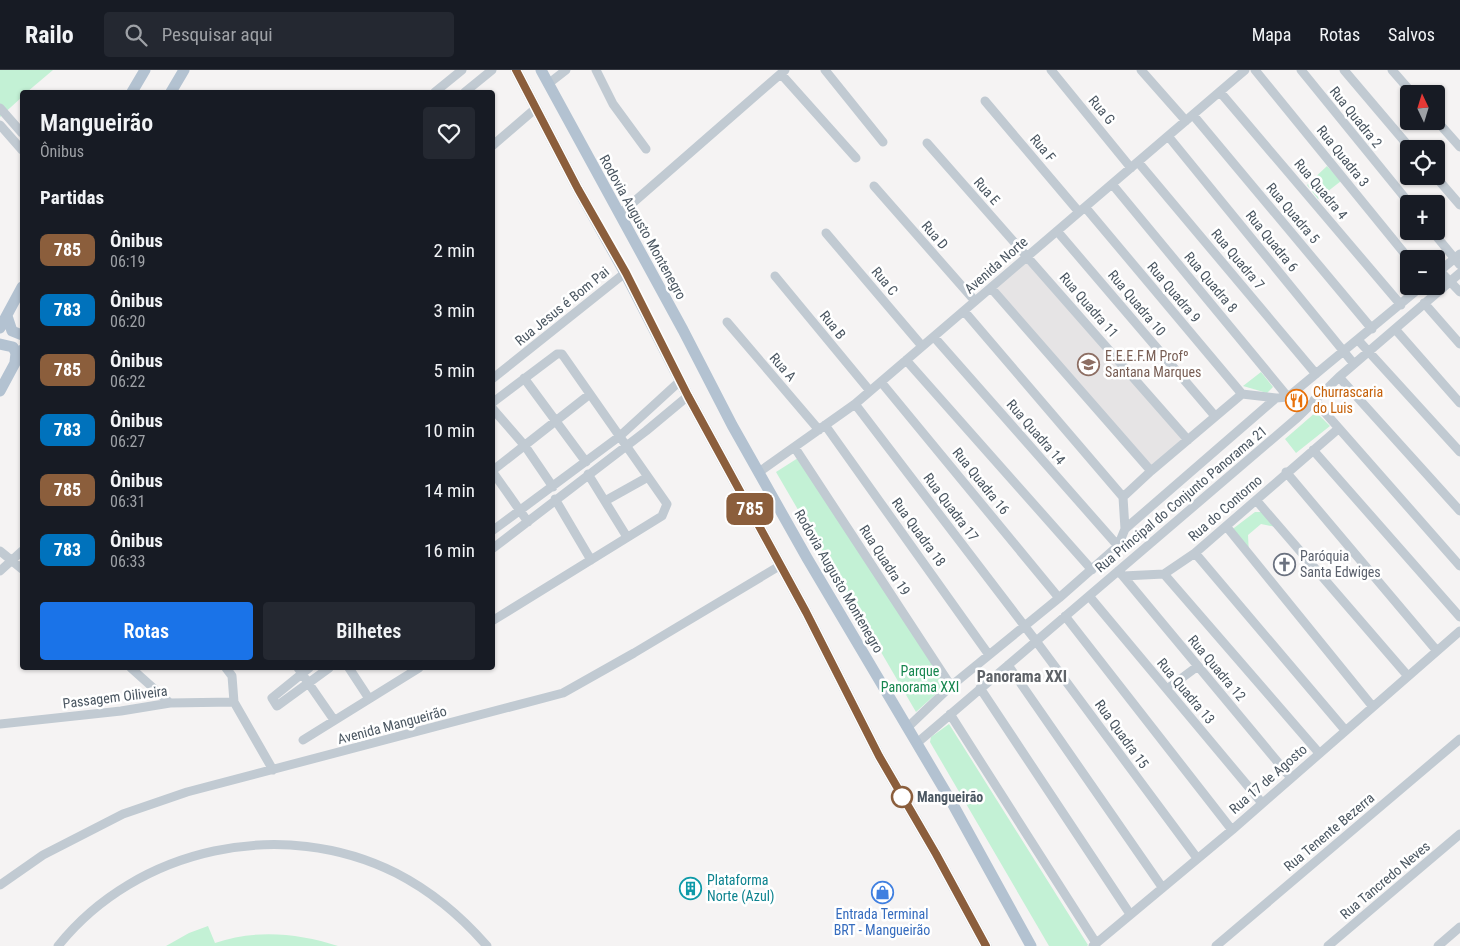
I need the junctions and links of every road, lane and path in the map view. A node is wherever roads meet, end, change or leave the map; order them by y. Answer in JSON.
{"nodes":[{"id":1,"x":146,"y":70,"type":"edge"},
{"id":2,"x":184,"y":70,"type":"edge"},
{"id":3,"x":462,"y":70,"type":"edge"},
{"id":4,"x":492,"y":70,"type":"edge"},
{"id":5,"x":516,"y":70,"type":"edge"},
{"id":6,"x":540,"y":70,"type":"edge"},
{"id":7,"x":566,"y":70,"type":"edge"},
{"id":8,"x":596,"y":70,"type":"edge"},
{"id":9,"x":825,"y":70,"type":"edge"},
{"id":10,"x":1051,"y":70,"type":"edge"},
{"id":11,"x":1141,"y":70,"type":"edge"},
{"id":12,"x":1255,"y":70,"type":"edge"},
{"id":13,"x":1300,"y":70,"type":"edge"},
{"id":14,"x":1344,"y":70,"type":"edge"},
{"id":15,"x":1392,"y":70,"type":"edge"},
{"id":16,"x":783,"y":72,"type":"edge"},
{"id":17,"x":1239,"y":72,"type":"edge"},
{"id":18,"x":548,"y":84,"type":"junction"},
{"id":19,"x":1405,"y":85,"type":"edge"},
{"id":20,"x":133,"y":90,"type":"edge"},
{"id":21,"x":172,"y":90,"type":"edge"},
{"id":22,"x":437,"y":90,"type":"edge"},
{"id":23,"x":467,"y":90,"type":"edge"},
{"id":24,"x":1220,"y":92,"type":"junction"},
{"id":25,"x":985,"y":101,"type":"dead end"},
{"id":26,"x":0,"y":108,"type":"edge"},
{"id":27,"x":535,"y":110,"type":"junction"},
{"id":28,"x":1190,"y":118,"type":"junction"},
{"id":29,"x":0,"y":125,"type":"edge"},
{"id":30,"x":1445,"y":130,"type":"edge"},
{"id":31,"x":20,"y":131,"type":"edge"},
{"id":32,"x":1168,"y":136,"type":"junction"},
{"id":33,"x":1404,"y":140,"type":"edge"},
{"id":34,"x":883,"y":142,"type":"dead end"},
{"id":35,"x":495,"y":143,"type":"edge"},
{"id":36,"x":927,"y":143,"type":"dead end"},
{"id":37,"x":1460,"y":147,"type":"edge"},
{"id":38,"x":20,"y":148,"type":"edge"},
{"id":39,"x":646,"y":149,"type":"dead end"},
{"id":40,"x":856,"y":158,"type":"dead end"},
{"id":41,"x":1135,"y":165,"type":"junction"},
{"id":42,"x":1112,"y":184,"type":"junction"},
{"id":43,"x":1443,"y":185,"type":"edge"},
{"id":44,"x":874,"y":186,"type":"dead end"},
{"id":45,"x":1403,"y":195,"type":"edge"},
{"id":46,"x":1460,"y":205,"type":"edge"},
{"id":47,"x":1082,"y":210,"type":"junction"},
{"id":48,"x":620,"y":214,"type":"junction"},
{"id":49,"x":1057,"y":231,"type":"junction"},
{"id":50,"x":826,"y":233,"type":"dead end"},
{"id":51,"x":1440,"y":240,"type":"edge"},
{"id":52,"x":1402,"y":250,"type":"edge"},
{"id":53,"x":1027,"y":256,"type":"junction"},
{"id":54,"x":1458,"y":259,"type":"edge"},
{"id":55,"x":1445,"y":268,"type":"edge"},
{"id":56,"x":626,"y":273,"type":"junction"},
{"id":57,"x":1460,"y":273,"type":"edge"},
{"id":58,"x":775,"y":276,"type":"dead end"},
{"id":59,"x":1445,"y":278,"type":"edge"},
{"id":60,"x":1450,"y":281,"type":"junction"},
{"id":61,"x":991,"y":288,"type":"junction"},
{"id":62,"x":20,"y":291,"type":"edge"},
{"id":63,"x":1460,"y":292,"type":"edge"},
{"id":64,"x":1412,"y":295,"type":"edge"},
{"id":65,"x":975,"y":302,"type":"junction"},
{"id":66,"x":1424,"y":303,"type":"junction"},
{"id":67,"x":1401,"y":305,"type":"junction"},
{"id":68,"x":964,"y":311,"type":"junction"},
{"id":69,"x":7,"y":316,"type":"junction"},
{"id":70,"x":727,"y":322,"type":"dead end"},
{"id":71,"x":0,"y":328,"type":"edge"},
{"id":72,"x":1372,"y":329,"type":"junction"},
{"id":73,"x":1395,"y":329,"type":"junction"},
{"id":74,"x":20,"y":334,"type":"edge"},
{"id":75,"x":934,"y":337,"type":"junction"},
{"id":76,"x":1358,"y":340,"type":"junction"},
{"id":77,"x":0,"y":344,"type":"edge"},
{"id":78,"x":1460,"y":344,"type":"edge"},
{"id":79,"x":922,"y":346,"type":"junction"},
{"id":80,"x":1344,"y":351,"type":"junction"},
{"id":81,"x":1369,"y":352,"type":"junction"},
{"id":82,"x":20,"y":354,"type":"edge"},
{"id":83,"x":906,"y":360,"type":"junction"},
{"id":84,"x":15,"y":364,"type":"junction"},
{"id":85,"x":1354,"y":364,"type":"junction"},
{"id":86,"x":1316,"y":374,"type":"junction"},
{"id":87,"x":1339,"y":377,"type":"junction"},
{"id":88,"x":495,"y":378,"type":"edge"},
{"id":89,"x":524,"y":378,"type":"junction"},
{"id":90,"x":680,"y":381,"type":"junction"},
{"id":91,"x":881,"y":382,"type":"junction"},
{"id":92,"x":0,"y":391,"type":"edge"},
{"id":93,"x":870,"y":391,"type":"junction"},
{"id":94,"x":590,"y":394,"type":"junction"},
{"id":95,"x":1242,"y":394,"type":"junction"},
{"id":96,"x":688,"y":396,"type":"junction"},
{"id":97,"x":1288,"y":397,"type":"junction"},
{"id":98,"x":1276,"y":398,"type":"junction"},
{"id":99,"x":1314,"y":400,"type":"junction"},
{"id":100,"x":495,"y":401,"type":"edge"},
{"id":101,"x":1460,"y":403,"type":"edge"},
{"id":102,"x":855,"y":404,"type":"junction"},
{"id":103,"x":495,"y":411,"type":"edge"},
{"id":104,"x":1215,"y":416,"type":"junction"},
{"id":105,"x":554,"y":421,"type":"junction"},
{"id":106,"x":822,"y":428,"type":"junction"},
{"id":107,"x":1338,"y":428,"type":"junction"},
{"id":108,"x":620,"y":436,"type":"junction"},
{"id":109,"x":1188,"y":440,"type":"junction"},
{"id":110,"x":627,"y":445,"type":"junction"},
{"id":111,"x":525,"y":446,"type":"junction"},
{"id":112,"x":795,"y":448,"type":"junction"},
{"id":113,"x":1314,"y":450,"type":"junction"},
{"id":114,"x":1460,"y":452,"type":"edge"},
{"id":115,"x":586,"y":462,"type":"junction"},
{"id":116,"x":495,"y":469,"type":"edge"},
{"id":117,"x":1151,"y":471,"type":"junction"},
{"id":118,"x":759,"y":472,"type":"junction"},
{"id":119,"x":1286,"y":472,"type":"junction"},
{"id":120,"x":588,"y":474,"type":"junction"},
{"id":121,"x":495,"y":475,"type":"edge"},
{"id":122,"x":648,"y":477,"type":"junction"},
{"id":123,"x":553,"y":487,"type":"junction"},
{"id":124,"x":1123,"y":497,"type":"junction"},
{"id":125,"x":555,"y":499,"type":"junction"},
{"id":126,"x":1256,"y":500,"type":"junction"},
{"id":127,"x":605,"y":501,"type":"junction"},
{"id":128,"x":520,"y":510,"type":"junction"},
{"id":129,"x":1460,"y":511,"type":"edge"},
{"id":130,"x":528,"y":522,"type":"junction"},
{"id":131,"x":1226,"y":526,"type":"junction"},
{"id":132,"x":495,"y":529,"type":"edge"},
{"id":133,"x":1125,"y":529,"type":"junction"},
{"id":134,"x":627,"y":538,"type":"junction"},
{"id":135,"x":1118,"y":546,"type":"junction"},
{"id":136,"x":495,"y":547,"type":"edge"},
{"id":137,"x":0,"y":551,"type":"edge"},
{"id":138,"x":20,"y":553,"type":"edge"},
{"id":139,"x":1196,"y":553,"type":"junction"},
{"id":140,"x":12,"y":560,"type":"junction"},
{"id":141,"x":591,"y":560,"type":"junction"},
{"id":142,"x":780,"y":565,"type":"junction"},
{"id":143,"x":1460,"y":566,"type":"edge"},
{"id":144,"x":20,"y":567,"type":"edge"},
{"id":145,"x":1092,"y":570,"type":"junction"},
{"id":146,"x":0,"y":571,"type":"edge"},
{"id":147,"x":1121,"y":574,"type":"junction"},
{"id":148,"x":1164,"y":574,"type":"junction"},
{"id":149,"x":1089,"y":596,"type":"junction"},
{"id":150,"x":1059,"y":598,"type":"junction"},
{"id":151,"x":1065,"y":616,"type":"junction"},
{"id":152,"x":1460,"y":617,"type":"edge"},
{"id":153,"x":495,"y":619,"type":"edge"},
{"id":154,"x":1025,"y":627,"type":"junction"},
{"id":155,"x":1460,"y":631,"type":"edge"},
{"id":156,"x":1036,"y":641,"type":"junction"},
{"id":157,"x":1437,"y":651,"type":"junction"},
{"id":158,"x":989,"y":655,"type":"junction"},
{"id":159,"x":1008,"y":664,"type":"junction"},
{"id":160,"x":1198,"y":666,"type":"junction"},
{"id":161,"x":133,"y":670,"type":"edge"},
{"id":162,"x":228,"y":670,"type":"edge"},
{"id":163,"x":302,"y":670,"type":"edge"},
{"id":164,"x":303,"y":670,"type":"edge"},
{"id":165,"x":326,"y":670,"type":"edge"},
{"id":166,"x":350,"y":670,"type":"edge"},
{"id":167,"x":409,"y":670,"type":"edge"},
{"id":168,"x":1407,"y":675,"type":"junction"},
{"id":169,"x":308,"y":682,"type":"junction"},
{"id":170,"x":951,"y":686,"type":"junction"},
{"id":171,"x":980,"y":688,"type":"junction"},
{"id":172,"x":1167,"y":689,"type":"junction"},
{"id":173,"x":368,"y":697,"type":"junction"},
{"id":174,"x":234,"y":702,"type":"junction"},
{"id":175,"x":170,"y":703,"type":"junction"},
{"id":176,"x":1373,"y":707,"type":"junction"},
{"id":177,"x":950,"y":714,"type":"junction"},
{"id":178,"x":334,"y":720,"type":"junction"},
{"id":179,"x":1,"y":723,"type":"edge"},
{"id":180,"x":908,"y":727,"type":"junction"},
{"id":181,"x":1345,"y":730,"type":"junction"},
{"id":182,"x":1460,"y":739,"type":"edge"},
{"id":183,"x":303,"y":740,"type":"dead end"},
{"id":184,"x":917,"y":743,"type":"junction"},
{"id":185,"x":1319,"y":753,"type":"junction"},
{"id":186,"x":273,"y":770,"type":"junction"},
{"id":187,"x":1290,"y":778,"type":"junction"},
{"id":188,"x":1262,"y":803,"type":"junction"},
{"id":189,"x":1232,"y":830,"type":"junction"},
{"id":190,"x":1460,"y":834,"type":"edge"},
{"id":191,"x":1197,"y":858,"type":"junction"},
{"id":192,"x":0,"y":873,"type":"edge"},
{"id":193,"x":3,"y":883,"type":"edge"},
{"id":194,"x":1162,"y":887,"type":"junction"},
{"id":195,"x":1130,"y":914,"type":"junction"},
{"id":196,"x":1460,"y":928,"type":"edge"},
{"id":197,"x":1094,"y":945,"type":"edge"},
{"id":198,"x":58,"y":946,"type":"edge"},
{"id":199,"x":487,"y":946,"type":"edge"},
{"id":200,"x":986,"y":946,"type":"edge"},
{"id":201,"x":1031,"y":946,"type":"edge"},
{"id":202,"x":1216,"y":946,"type":"edge"},
{"id":203,"x":1328,"y":946,"type":"edge"},
{"id":204,"x":1438,"y":946,"type":"edge"}],
"edges":[{"from":1,"to":20,"type":"main road"},
{"from":2,"to":21,"type":"main road"},
{"from":3,"to":22,"type":"street"},
{"from":4,"to":23,"type":"street"},
{"from":5,"to":27,"type":"main road"},
{"from":6,"to":18,"type":"main road","name":"Rodovia Augusto Montenegro"},
{"from":7,"to":18,"type":"street"},
{"from":8,"to":39,"type":"street"},
{"from":9,"to":34,"type":"street"},
{"from":10,"to":41,"type":"street","name":"Rua G"},
{"from":11,"to":28,"type":"street","name":"Rua Quadra 5"},
{"from":12,"to":52,"type":"street","name":"Rua Quadra 3"},
{"from":13,"to":45,"type":"street","name":"Rua Quadra 2"},
{"from":14,"to":33,"type":"street"},
{"from":15,"to":19,"type":"street"},
{"from":16,"to":40,"type":"street"},
{"from":16,"to":48,"type":"street"},
{"from":17,"to":24,"type":"street","name":"Avenida Norte"},
{"from":18,"to":48,"type":"main road","name":"Rodovia Augusto Montenegro"},
{"from":24,"to":28,"type":"street","name":"Avenida Norte"},
{"from":24,"to":67,"type":"street","name":"Rua Quadra 4"},
{"from":25,"to":47,"type":"street","name":"Rua F"},
{"from":26,"to":31,"type":"street"},
{"from":27,"to":35,"type":"street"},
{"from":27,"to":56,"type":"main road"},
{"from":28,"to":32,"type":"street","name":"Avenida Norte"},
{"from":28,"to":72,"type":"street","name":"Rua Quadra 5"},
{"from":29,"to":38,"type":"street"},
{"from":30,"to":37,"type":"street"},
{"from":32,"to":41,"type":"street","name":"Avenida Norte"},
{"from":32,"to":80,"type":"street","name":"Rua Quadra 6"},
{"from":36,"to":53,"type":"street","name":"Rua E"},
{"from":41,"to":42,"type":"street","name":"Avenida Norte"},
{"from":41,"to":86,"type":"street","name":"Rua Quadra 7"},
{"from":42,"to":47,"type":"street","name":"Avenida Norte"},
{"from":42,"to":97,"type":"street","name":"Rua Quadra 8"},
{"from":43,"to":46,"type":"street"},
{"from":44,"to":65,"type":"street","name":"Rua D"},
{"from":47,"to":49,"type":"street","name":"Avenida Norte"},
{"from":47,"to":95,"type":"street","name":"Rua Quadra 9"},
{"from":48,"to":118,"type":"main road","name":"Rodovia Augusto Montenegro"},
{"from":49,"to":53,"type":"street","name":"Avenida Norte"},
{"from":49,"to":104,"type":"street","name":"Rua Quadra 10"},
{"from":50,"to":79,"type":"street","name":"Rua C"},
{"from":51,"to":54,"type":"street"},
{"from":53,"to":61,"type":"street","name":"Avenida Norte"},
{"from":53,"to":109,"type":"street","name":"Rua Quadra 11"},
{"from":54,"to":55,"type":"street"},
{"from":56,"to":88,"type":"street","name":"Rua Jesus é Bom Pai"},
{"from":56,"to":90,"type":"main road"},
{"from":57,"to":60,"type":"street","name":"Rua Principal do Conjunto Panorama 21"},
{"from":58,"to":93,"type":"street","name":"Rua B"},
{"from":59,"to":60,"type":"street"},
{"from":60,"to":63,"type":"street"},
{"from":60,"to":66,"type":"street","name":"Rua Principal do Conjunto Panorama 21"},
{"from":61,"to":65,"type":"street","name":"Avenida Norte"},
{"from":61,"to":117,"type":"street"},
{"from":62,"to":69,"type":"main road"},
{"from":64,"to":67,"type":"street"},
{"from":65,"to":68,"type":"street","name":"Avenida Norte"},
{"from":66,"to":73,"type":"street","name":"Rua Principal do Conjunto Panorama 21"},
{"from":66,"to":78,"type":"street"},
{"from":67,"to":72,"type":"street"},
{"from":68,"to":75,"type":"street","name":"Avenida Norte"},
{"from":68,"to":124,"type":"street"},
{"from":69,"to":71,"type":"main road"},
{"from":69,"to":74,"type":"main road"},
{"from":70,"to":106,"type":"street","name":"Rua A"},
{"from":72,"to":76,"type":"street"},
{"from":73,"to":81,"type":"street","name":"Rua Principal do Conjunto Panorama 21"},
{"from":73,"to":101,"type":"street"},
{"from":75,"to":79,"type":"street","name":"Avenida Norte"},
{"from":75,"to":135,"type":"street","name":"Rua Quadra 14"},
{"from":76,"to":80,"type":"street"},
{"from":76,"to":81,"type":"street"},
{"from":77,"to":84,"type":"main road"},
{"from":79,"to":83,"type":"street","name":"Avenida Norte"},
{"from":80,"to":85,"type":"street","name":"Rua Quadra 6"},
{"from":80,"to":86,"type":"street"},
{"from":81,"to":85,"type":"street","name":"Rua Principal do Conjunto Panorama 21"},
{"from":81,"to":114,"type":"street"},
{"from":82,"to":84,"type":"main road"},
{"from":83,"to":91,"type":"street","name":"Avenida Norte"},
{"from":83,"to":145,"type":"street"},
{"from":84,"to":92,"type":"main road"},
{"from":85,"to":87,"type":"street","name":"Rua Principal do Conjunto Panorama 21"},
{"from":86,"to":97,"type":"street"},
{"from":87,"to":99,"type":"street","name":"Rua Principal do Conjunto Panorama 21"},
{"from":87,"to":129,"type":"street"},
{"from":89,"to":94,"type":"street"},
{"from":89,"to":100,"type":"street"},
{"from":89,"to":105,"type":"street"},
{"from":90,"to":96,"type":"main road"},
{"from":90,"to":108,"type":"street"},
{"from":91,"to":93,"type":"street","name":"Avenida Norte"},
{"from":91,"to":150,"type":"street","name":"Rua Quadra 16"},
{"from":93,"to":102,"type":"street","name":"Avenida Norte"},
{"from":94,"to":105,"type":"street"},
{"from":94,"to":108,"type":"street"},
{"from":95,"to":98,"type":"street"},
{"from":95,"to":104,"type":"street"},
{"from":96,"to":110,"type":"street"},
{"from":96,"to":142,"type":"main road"},
{"from":97,"to":98,"type":"street"},
{"from":98,"to":133,"type":"street","name":"Rua Principal do Conjunto Panorama 21"},
{"from":99,"to":107,"type":"street"},
{"from":99,"to":147,"type":"street","name":"Rua Principal do Conjunto Panorama 21"},
{"from":102,"to":106,"type":"street","name":"Avenida Norte"},
{"from":102,"to":154,"type":"street","name":"Rua Quadra 17"},
{"from":103,"to":111,"type":"street"},
{"from":104,"to":109,"type":"street"},
{"from":105,"to":111,"type":"street"},
{"from":105,"to":115,"type":"street"},
{"from":106,"to":112,"type":"street","name":"Avenida Norte"},
{"from":106,"to":158,"type":"street","name":"Rua Quadra 18"},
{"from":107,"to":113,"type":"street","name":"Rua do Contorno"},
{"from":107,"to":143,"type":"street"},
{"from":108,"to":110,"type":"street"},
{"from":108,"to":115,"type":"street"},
{"from":109,"to":117,"type":"street"},
{"from":110,"to":120,"type":"street"},
{"from":110,"to":122,"type":"street"},
{"from":111,"to":116,"type":"street"},
{"from":111,"to":123,"type":"street"},
{"from":112,"to":118,"type":"street","name":"Avenida Norte"},
{"from":112,"to":170,"type":"street","name":"Rua Quadra 19"},
{"from":113,"to":119,"type":"street","name":"Rua do Contorno"},
{"from":113,"to":152,"type":"street"},
{"from":115,"to":123,"type":"street"},
{"from":117,"to":124,"type":"street"},
{"from":118,"to":180,"type":"main road","name":"Rodovia Augusto Montenegro"},
{"from":119,"to":126,"type":"street","name":"Rua do Contorno"},
{"from":119,"to":157,"type":"street"},
{"from":120,"to":125,"type":"street"},
{"from":120,"to":127,"type":"street"},
{"from":121,"to":128,"type":"street"},
{"from":122,"to":127,"type":"street"},
{"from":122,"to":134,"type":"street"},
{"from":123,"to":128,"type":"street"},
{"from":124,"to":133,"type":"street"},
{"from":125,"to":130,"type":"street"},
{"from":125,"to":141,"type":"street"},
{"from":126,"to":131,"type":"street","name":"Rua do Contorno"},
{"from":126,"to":168,"type":"street"},
{"from":127,"to":134,"type":"street"},
{"from":128,"to":130,"type":"street"},
{"from":128,"to":132,"type":"street"},
{"from":130,"to":136,"type":"street"},
{"from":131,"to":139,"type":"street","name":"Rua do Contorno"},
{"from":131,"to":176,"type":"street"},
{"from":133,"to":135,"type":"street","name":"Rua Principal do Conjunto Panorama 21"},
{"from":134,"to":141,"type":"street"},
{"from":135,"to":145,"type":"street","name":"Rua Principal do Conjunto Panorama 21"},
{"from":137,"to":140,"type":"street"},
{"from":138,"to":140,"type":"street"},
{"from":139,"to":148,"type":"street","name":"Rua do Contorno"},
{"from":139,"to":181,"type":"street"},
{"from":140,"to":144,"type":"street"},
{"from":140,"to":146,"type":"street"},
{"from":141,"to":153,"type":"street"},
{"from":142,"to":186,"type":"street","name":"Avenida Mangueirão"},
{"from":142,"to":200,"type":"main road"},
{"from":145,"to":150,"type":"street","name":"Rua Principal do Conjunto Panorama 21"},
{"from":147,"to":148,"type":"street"},
{"from":147,"to":149,"type":"street","name":"Rua Principal do Conjunto Panorama 21"},
{"from":147,"to":160,"type":"street","name":"Rua Quadra 12"},
{"from":148,"to":185,"type":"street"},
{"from":149,"to":151,"type":"street","name":"Rua Principal do Conjunto Panorama 21"},
{"from":149,"to":172,"type":"street","name":"Rua Quadra 13"},
{"from":150,"to":154,"type":"street","name":"Rua Principal do Conjunto Panorama 21"},
{"from":151,"to":156,"type":"street","name":"Rua Principal do Conjunto Panorama 21"},
{"from":151,"to":189,"type":"street"},
{"from":154,"to":156,"type":"street","name":"Rua Quadra 15"},
{"from":154,"to":158,"type":"street","name":"Rua Principal do Conjunto Panorama 21"},
{"from":155,"to":157,"type":"street","name":"Rua 17 de Agosto"},
{"from":156,"to":159,"type":"street","name":"Rua Principal do Conjunto Panorama 21"},
{"from":156,"to":191,"type":"street","name":"Rua Quadra 15"},
{"from":157,"to":168,"type":"street","name":"Rua 17 de Agosto"},
{"from":158,"to":170,"type":"street","name":"Rua Principal do Conjunto Panorama 21"},
{"from":159,"to":171,"type":"street","name":"Rua Principal do Conjunto Panorama 21"},
{"from":159,"to":194,"type":"street"},
{"from":160,"to":172,"type":"street"},
{"from":160,"to":187,"type":"street","name":"Rua Quadra 12"},
{"from":161,"to":175,"type":"street"},
{"from":162,"to":174,"type":"street"},
{"from":163,"to":169,"type":"street"},
{"from":164,"to":169,"type":"street"},
{"from":165,"to":169,"type":"street"},
{"from":166,"to":173,"type":"street"},
{"from":167,"to":173,"type":"street"},
{"from":168,"to":176,"type":"street","name":"Rua 17 de Agosto"},
{"from":169,"to":178,"type":"street"},
{"from":170,"to":180,"type":"street","name":"Rua Principal do Conjunto Panorama 21"},
{"from":171,"to":177,"type":"street","name":"Rua Principal do Conjunto Panorama 21"},
{"from":171,"to":195,"type":"street"},
{"from":172,"to":188,"type":"street","name":"Rua Quadra 13"},
{"from":173,"to":178,"type":"street"},
{"from":174,"to":175,"type":"street","name":"Passagem Oiliveira"},
{"from":174,"to":186,"type":"street"},
{"from":175,"to":179,"type":"street","name":"Passagem Oiliveira"},
{"from":176,"to":181,"type":"street","name":"Rua 17 de Agosto"},
{"from":177,"to":184,"type":"street","name":"Rua Principal do Conjunto Panorama 21"},
{"from":177,"to":197,"type":"street"},
{"from":178,"to":183,"type":"street"},
{"from":180,"to":184,"type":"main road","name":"Rodovia Augusto Montenegro"},
{"from":181,"to":185,"type":"street","name":"Rua 17 de Agosto"},
{"from":182,"to":202,"type":"street","name":"Rua Tenente Bezerra"},
{"from":184,"to":201,"type":"main road","name":"Rodovia Augusto Montenegro"},
{"from":185,"to":187,"type":"street","name":"Rua 17 de Agosto"},
{"from":186,"to":193,"type":"street","name":"Avenida Mangueirão"},
{"from":187,"to":188,"type":"street","name":"Rua 17 de Agosto"},
{"from":188,"to":189,"type":"street","name":"Rua 17 de Agosto"},
{"from":189,"to":191,"type":"street","name":"Rua 17 de Agosto"},
{"from":190,"to":203,"type":"street","name":"Rua Tancredo Neves"},
{"from":191,"to":194,"type":"street","name":"Rua 17 de Agosto"},
{"from":192,"to":193,"type":"street"},
{"from":194,"to":195,"type":"street","name":"Rua 17 de Agosto"},
{"from":195,"to":197,"type":"street","name":"Rua 17 de Agosto"},
{"from":196,"to":204,"type":"street"},
{"from":198,"to":199,"type":"street"}]}
